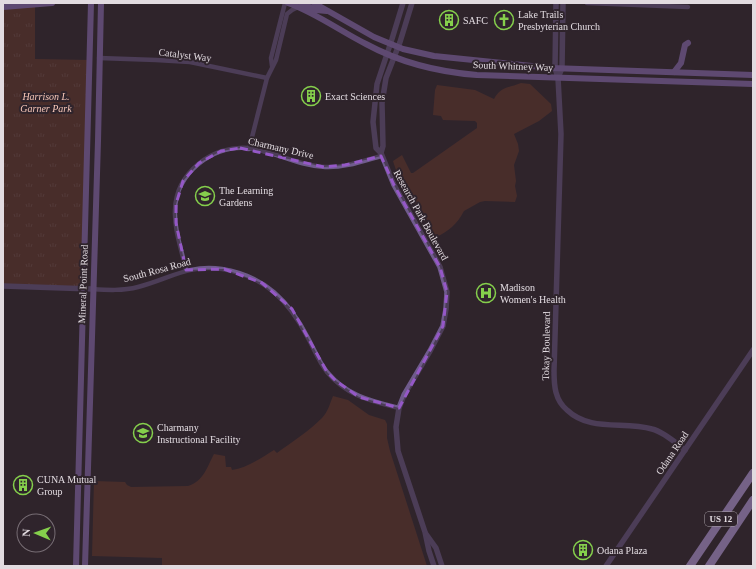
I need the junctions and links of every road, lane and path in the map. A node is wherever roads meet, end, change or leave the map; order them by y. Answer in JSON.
{"nodes":[{"id":1,"x":52,"y":3,"type":"edge"},
{"id":2,"x":91,"y":3,"type":"edge"},
{"id":3,"x":101,"y":3,"type":"edge"},
{"id":4,"x":284,"y":3,"type":"edge"},
{"id":5,"x":288,"y":3,"type":"edge"},
{"id":6,"x":314,"y":3,"type":"edge"},
{"id":7,"x":403,"y":3,"type":"edge"},
{"id":8,"x":412,"y":3,"type":"edge"},
{"id":9,"x":556,"y":3,"type":"edge"},
{"id":10,"x":564,"y":3,"type":"edge"},
{"id":11,"x":587,"y":3,"type":"edge"},
{"id":12,"x":299,"y":5,"type":"edge"},
{"id":13,"x":3,"y":7,"type":"edge"},
{"id":14,"x":688,"y":7,"type":"dead end"},
{"id":15,"x":331,"y":12,"type":"junction"},
{"id":16,"x":688,"y":43,"type":"dead end"},
{"id":17,"x":391,"y":44,"type":"junction"},
{"id":18,"x":398,"y":48,"type":"junction"},
{"id":19,"x":387,"y":54,"type":"junction"},
{"id":20,"x":394,"y":57,"type":"junction"},
{"id":21,"x":99,"y":58,"type":"junction"},
{"id":22,"x":272,"y":66,"type":"junction"},
{"id":23,"x":555,"y":68,"type":"junction"},
{"id":24,"x":562,"y":68,"type":"junction"},
{"id":25,"x":674,"y":72,"type":"junction"},
{"id":26,"x":687,"y":72,"type":"junction"},
{"id":27,"x":697,"y":73,"type":"junction"},
{"id":28,"x":753,"y":75,"type":"edge"},
{"id":29,"x":267,"y":78,"type":"junction"},
{"id":30,"x":558,"y":78,"type":"junction"},
{"id":31,"x":670,"y":82,"type":"junction"},
{"id":32,"x":685,"y":82,"type":"junction"},
{"id":33,"x":753,"y":84,"type":"edge"},
{"id":34,"x":249,"y":149,"type":"junction"},
{"id":35,"x":381,"y":155,"type":"junction"},
{"id":36,"x":186,"y":270,"type":"junction"},
{"id":37,"x":3,"y":286,"type":"edge"},
{"id":38,"x":83,"y":289,"type":"junction"},
{"id":39,"x":92,"y":289,"type":"junction"},
{"id":40,"x":753,"y":350,"type":"edge"},
{"id":41,"x":399,"y":408,"type":"junction"},
{"id":42,"x":685,"y":450,"type":"junction"},
{"id":43,"x":753,"y":473,"type":"edge"},
{"id":44,"x":753,"y":500,"type":"edge"},
{"id":45,"x":425,"y":532,"type":"junction"},
{"id":46,"x":76,"y":566,"type":"edge"},
{"id":47,"x":85,"y":566,"type":"edge"},
{"id":48,"x":434,"y":566,"type":"edge"},
{"id":49,"x":442,"y":566,"type":"edge"},
{"id":50,"x":606,"y":566,"type":"edge"},
{"id":51,"x":690,"y":566,"type":"edge"},
{"id":52,"x":709,"y":566,"type":"edge"}],
"edges":[{"from":1,"to":13,"type":"main road"},
{"from":2,"to":38,"type":"main road","name":"Mineral Point Road"},
{"from":3,"to":21,"type":"main road","name":"Mineral Point Road"},
{"from":4,"to":22,"type":"street"},
{"from":5,"to":12,"type":"main road","name":"South Whitney Way"},
{"from":6,"to":15,"type":"main road","name":"South Whitney Way"},
{"from":7,"to":17,"type":"street","name":"Research Park Boulevard"},
{"from":8,"to":18,"type":"street","name":"Research Park Boulevard"},
{"from":9,"to":23,"type":"street","name":"Tokay Boulevard"},
{"from":10,"to":24,"type":"street","name":"Tokay Boulevard"},
{"from":11,"to":14,"type":"street"},
{"from":12,"to":15,"type":"main road"},
{"from":12,"to":19,"type":"main road","name":"South Whitney Way"},
{"from":12,"to":22,"type":"street"},
{"from":15,"to":17,"type":"main road","name":"South Whitney Way"},
{"from":16,"to":25,"type":"main road"},
{"from":17,"to":18,"type":"main road","name":"South Whitney Way"},
{"from":17,"to":19,"type":"street","name":"Research Park Boulevard"},
{"from":18,"to":20,"type":"street","name":"Research Park Boulevard"},
{"from":18,"to":23,"type":"main road","name":"South Whitney Way"},
{"from":19,"to":20,"type":"main road","name":"South Whitney Way"},
{"from":19,"to":35,"type":"street","name":"Research Park Boulevard"},
{"from":20,"to":30,"type":"main road","name":"South Whitney Way"},
{"from":20,"to":35,"type":"street","name":"Research Park Boulevard"},
{"from":21,"to":29,"type":"street","name":"Catalyst Way"},
{"from":21,"to":39,"type":"main road","name":"Mineral Point Road"},
{"from":22,"to":29,"type":"street"},
{"from":23,"to":24,"type":"main road","name":"South Whitney Way"},
{"from":23,"to":30,"type":"street","name":"Tokay Boulevard"},
{"from":24,"to":25,"type":"main road","name":"South Whitney Way"},
{"from":24,"to":30,"type":"street","name":"Tokay Boulevard"},
{"from":25,"to":26,"type":"main road","name":"South Whitney Way"},
{"from":26,"to":27,"type":"main road","name":"South Whitney Way"},
{"from":26,"to":31,"type":"main road"},
{"from":27,"to":28,"type":"main road","name":"South Whitney Way"},
{"from":27,"to":32,"type":"main road"},
{"from":29,"to":34,"type":"street"},
{"from":30,"to":31,"type":"main road","name":"South Whitney Way"},
{"from":30,"to":42,"type":"street","name":"Tokay Boulevard"},
{"from":31,"to":32,"type":"main road","name":"South Whitney Way"},
{"from":32,"to":33,"type":"main road","name":"South Whitney Way"},
{"from":34,"to":35,"type":"street","name":"Charmany Drive"},
{"from":34,"to":36,"type":"street","name":"Charmany Drive"},
{"from":35,"to":41,"type":"street","name":"Research Park Boulevard"},
{"from":36,"to":39,"type":"street","name":"South Rosa Road"},
{"from":36,"to":41,"type":"street","name":"South Rosa Road"},
{"from":37,"to":38,"type":"street","name":"South Rosa Road"},
{"from":38,"to":39,"type":"street","name":"South Rosa Road"},
{"from":38,"to":46,"type":"main road","name":"Mineral Point Road"},
{"from":39,"to":47,"type":"main road","name":"Mineral Point Road"},
{"from":40,"to":42,"type":"street","name":"Odana Road"},
{"from":41,"to":45,"type":"street","name":"Research Park Boulevard"},
{"from":42,"to":50,"type":"street","name":"Odana Road"},
{"from":43,"to":51,"type":"highway","number":"US 12"},
{"from":44,"to":52,"type":"highway","number":"US 12"},
{"from":45,"to":48,"type":"street","name":"Research Park Boulevard"},
{"from":45,"to":49,"type":"street","name":"Research Park Boulevard"}]}
